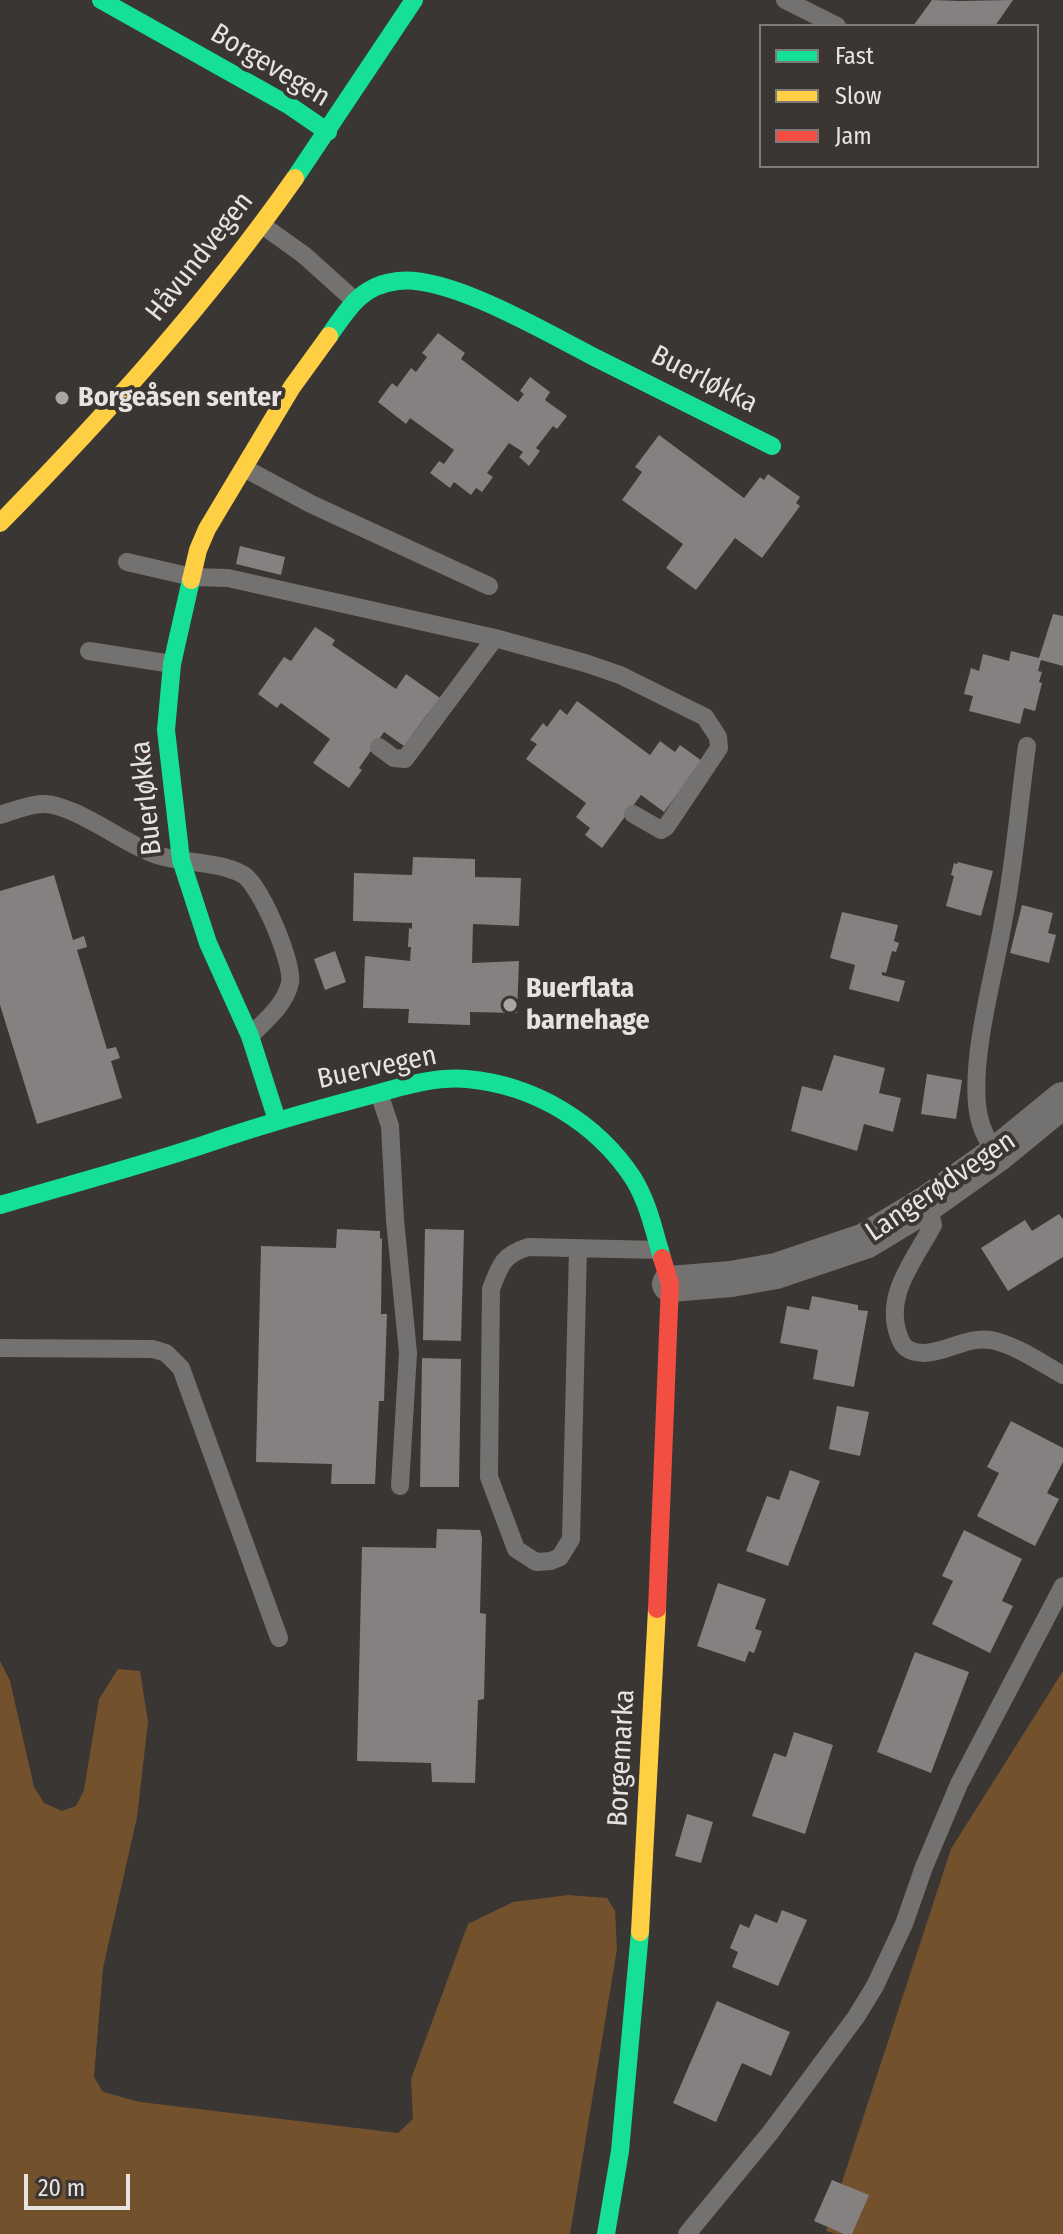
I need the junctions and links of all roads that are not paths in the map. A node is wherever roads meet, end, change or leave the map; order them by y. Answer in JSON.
{"nodes":[{"id":1,"x":101,"y":0,"type":"edge"},
{"id":2,"x":414,"y":0,"type":"edge"},
{"id":3,"x":785,"y":0,"type":"edge"},
{"id":4,"x":833,"y":24,"type":"edge"},
{"id":5,"x":328,"y":132,"type":"junction"},
{"id":6,"x":262,"y":225,"type":"junction"},
{"id":7,"x":354,"y":300,"type":"junction"},
{"id":8,"x":772,"y":446,"type":"dead end"},
{"id":9,"x":242,"y":466,"type":"junction"},
{"id":10,"x":0,"y":523,"type":"edge"},
{"id":11,"x":127,"y":562,"type":"dead end"},
{"id":12,"x":192,"y":577,"type":"junction"},
{"id":13,"x":489,"y":586,"type":"dead end"},
{"id":14,"x":495,"y":638,"type":"junction"},
{"id":15,"x":89,"y":651,"type":"dead end"},
{"id":16,"x":172,"y":664,"type":"junction"},
{"id":17,"x":1027,"y":746,"type":"dead end"},
{"id":18,"x":379,"y":747,"type":"dead end"},
{"id":19,"x":633,"y":814,"type":"dead end"},
{"id":20,"x":0,"y":815,"type":"edge"},
{"id":21,"x":181,"y":860,"type":"junction"},
{"id":22,"x":250,"y":1036,"type":"junction"},
{"id":23,"x":379,"y":1093,"type":"junction"},
{"id":24,"x":1063,"y":1100,"type":"edge"},
{"id":25,"x":277,"y":1120,"type":"junction"},
{"id":26,"x":997,"y":1154,"type":"junction"},
{"id":27,"x":928,"y":1203,"type":"junction"},
{"id":28,"x":0,"y":1205,"type":"edge"},
{"id":29,"x":578,"y":1249,"type":"junction"},
{"id":30,"x":665,"y":1267,"type":"junction"},
{"id":31,"x":0,"y":1348,"type":"edge"},
{"id":32,"x":1063,"y":1375,"type":"edge"},
{"id":33,"x":400,"y":1486,"type":"dead end"},
{"id":34,"x":1063,"y":1586,"type":"edge"},
{"id":35,"x":279,"y":1638,"type":"dead end"},
{"id":36,"x":606,"y":2234,"type":"edge"},
{"id":37,"x":687,"y":2234,"type":"edge"}],
"edges":[{"from":1,"to":5,"type":"street","name":"Borgevegen"},
{"from":2,"to":5,"type":"street","name":"Håvundvegen"},
{"from":3,"to":4,"type":"lane"},
{"from":5,"to":6,"type":"street","name":"Håvundvegen"},
{"from":6,"to":7,"type":"lane"},
{"from":6,"to":10,"type":"street","name":"Håvundvegen"},
{"from":7,"to":8,"type":"street","name":"Buerløkka"},
{"from":7,"to":9,"type":"street","name":"Buerløkka"},
{"from":9,"to":12,"type":"street","name":"Buerløkka"},
{"from":9,"to":13,"type":"lane"},
{"from":11,"to":12,"type":"lane"},
{"from":12,"to":14,"type":"lane"},
{"from":12,"to":16,"type":"street","name":"Buerløkka"},
{"from":14,"to":18,"type":"lane"},
{"from":14,"to":19,"type":"lane"},
{"from":15,"to":16,"type":"lane"},
{"from":16,"to":21,"type":"street","name":"Buerløkka"},
{"from":17,"to":26,"type":"lane"},
{"from":20,"to":21,"type":"lane"},
{"from":21,"to":22,"type":"street","name":"Buerløkka"},
{"from":21,"to":22,"type":"lane"},
{"from":22,"to":25,"type":"street","name":"Buerløkka"},
{"from":23,"to":25,"type":"street","name":"Buervegen"},
{"from":23,"to":30,"type":"street","name":"Buervegen"},
{"from":23,"to":33,"type":"lane"},
{"from":24,"to":26,"type":"street","name":"Langerødvegen"},
{"from":25,"to":28,"type":"street","name":"Buervegen"},
{"from":26,"to":27,"type":"street","name":"Langerødvegen"},
{"from":27,"to":30,"type":"street","name":"Langerødvegen"},
{"from":27,"to":32,"type":"lane"},
{"from":29,"to":29,"type":"lane"},
{"from":29,"to":30,"type":"lane"},
{"from":30,"to":36,"type":"street","name":"Borgemarka"},
{"from":31,"to":35,"type":"lane"},
{"from":34,"to":37,"type":"lane"}]}
